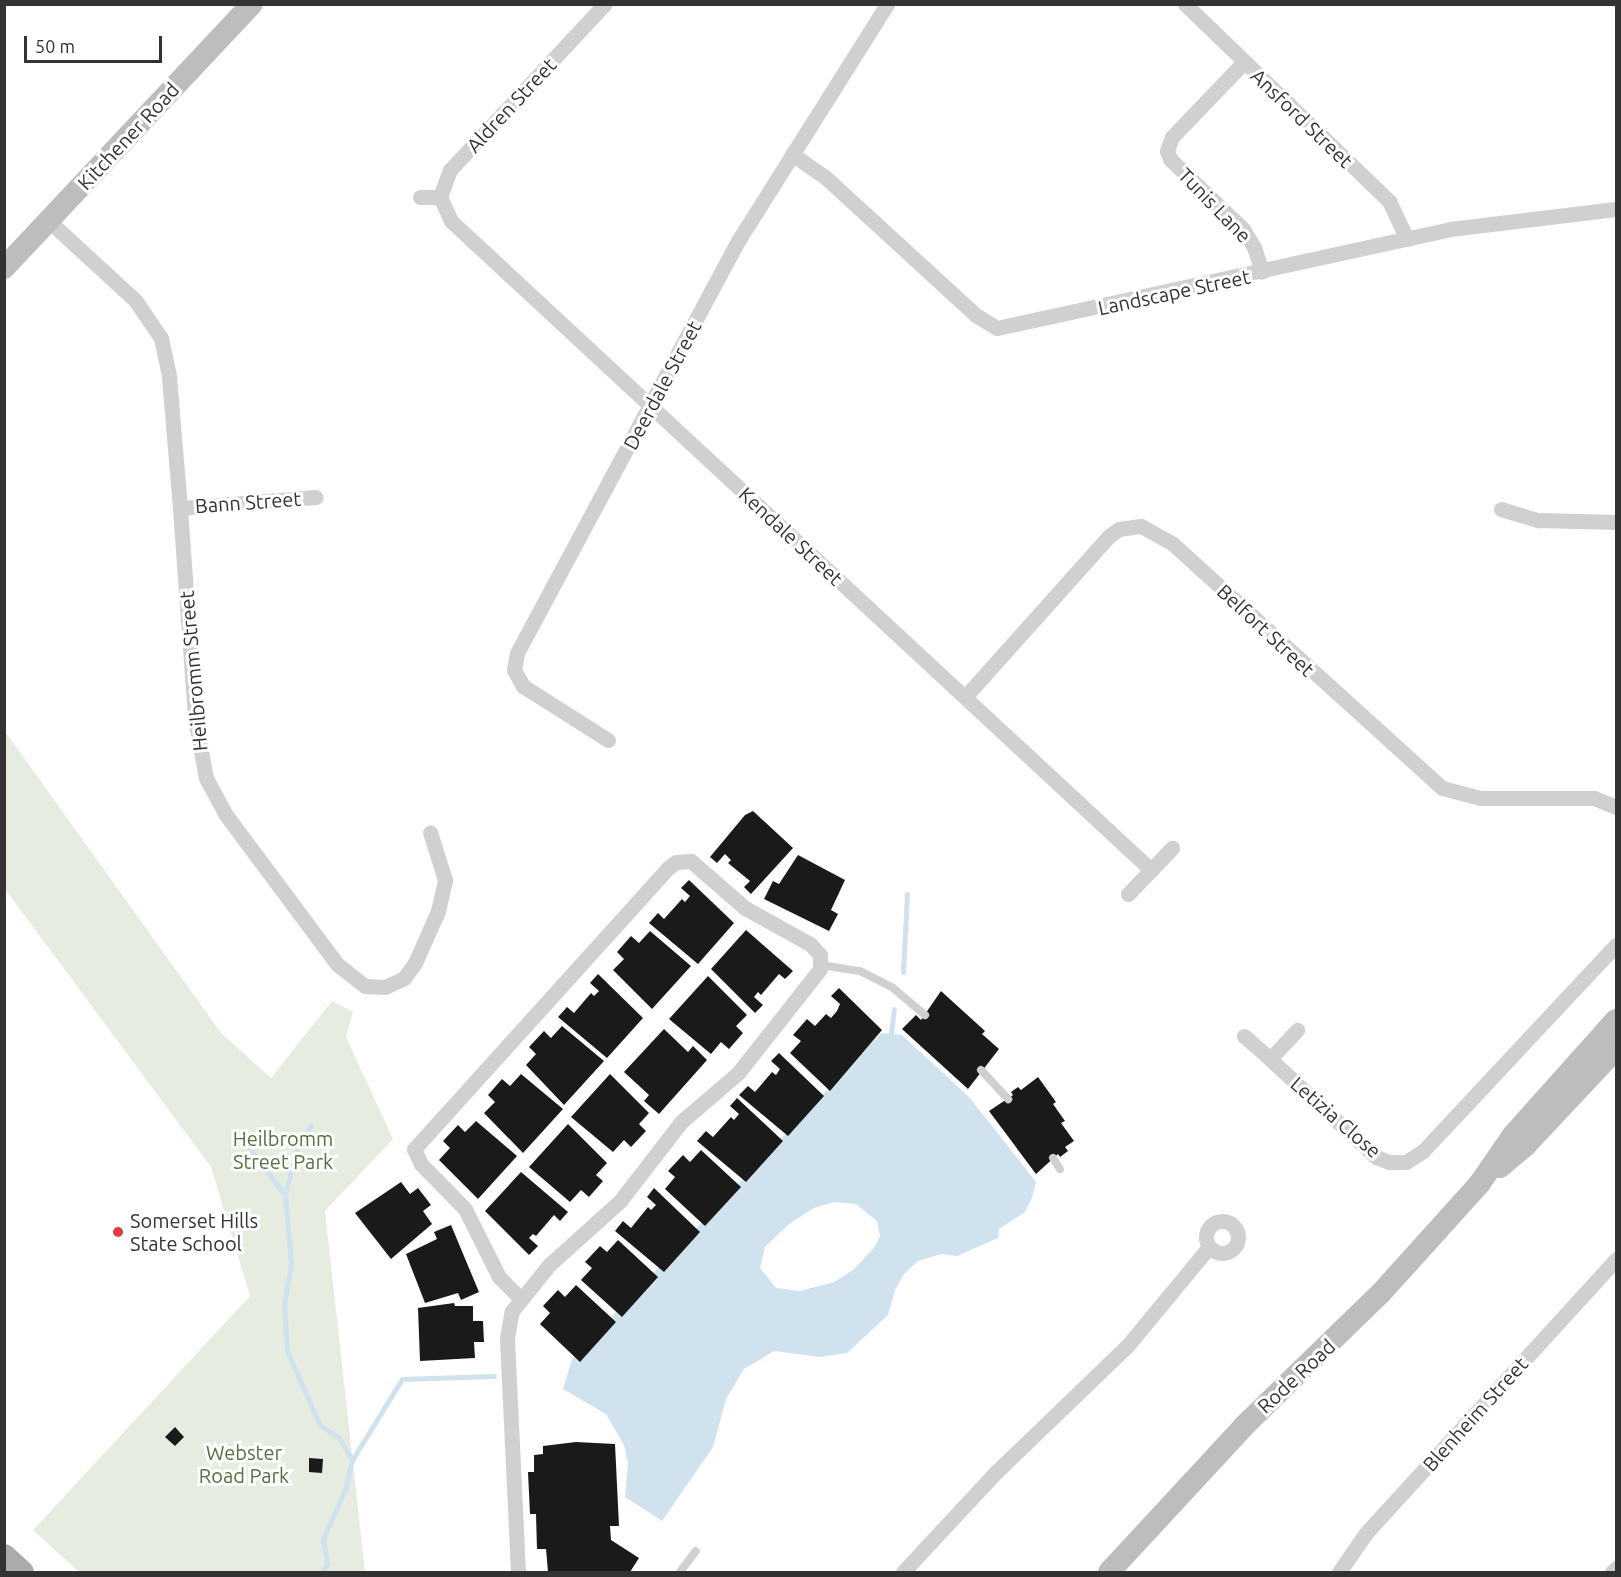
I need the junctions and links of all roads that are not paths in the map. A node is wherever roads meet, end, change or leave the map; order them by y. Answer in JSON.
{"nodes":[{"id":1,"x":252,"y":4,"type":"edge"},
{"id":2,"x":605,"y":4,"type":"edge"},
{"id":3,"x":887,"y":4,"type":"edge"},
{"id":4,"x":1185,"y":4,"type":"edge"},
{"id":5,"x":1244,"y":62,"type":"junction"},
{"id":6,"x":792,"y":154,"type":"junction"},
{"id":7,"x":420,"y":197,"type":"dead end"},
{"id":8,"x":440,"y":197,"type":"junction"},
{"id":9,"x":1617,"y":209,"type":"edge"},
{"id":10,"x":49,"y":221,"type":"junction"},
{"id":11,"x":1407,"y":239,"type":"junction"},
{"id":12,"x":4,"y":268,"type":"edge"},
{"id":13,"x":1262,"y":272,"type":"junction"},
{"id":14,"x":651,"y":406,"type":"junction"},
{"id":15,"x":316,"y":497,"type":"dead end"},
{"id":16,"x":180,"y":508,"type":"junction"},
{"id":17,"x":1501,"y":509,"type":"dead end"},
{"id":18,"x":1617,"y":522,"type":"edge"},
{"id":19,"x":965,"y":697,"type":"junction"},
{"id":20,"x":608,"y":740,"type":"dead end"},
{"id":21,"x":1617,"y":807,"type":"edge"},
{"id":22,"x":430,"y":832,"type":"dead end"},
{"id":23,"x":1172,"y":848,"type":"dead end"},
{"id":24,"x":1151,"y":870,"type":"junction"},
{"id":25,"x":1128,"y":894,"type":"dead end"},
{"id":26,"x":1617,"y":945,"type":"edge"},
{"id":27,"x":821,"y":964,"type":"junction"},
{"id":28,"x":925,"y":1015,"type":"dead end"},
{"id":29,"x":1617,"y":1020,"type":"edge"},
{"id":30,"x":1297,"y":1030,"type":"dead end"},
{"id":31,"x":1244,"y":1036,"type":"dead end"},
{"id":32,"x":1617,"y":1049,"type":"edge"},
{"id":33,"x":1270,"y":1059,"type":"junction"},
{"id":34,"x":981,"y":1071,"type":"dead end"},
{"id":35,"x":1008,"y":1099,"type":"dead end"},
{"id":36,"x":1053,"y":1158,"type":"dead end"},
{"id":37,"x":1060,"y":1169,"type":"dead end"},
{"id":38,"x":1480,"y":1183,"type":"junction"},
{"id":39,"x":1209,"y":1247,"type":"dead end"},
{"id":40,"x":1617,"y":1259,"type":"edge"},
{"id":41,"x":520,"y":1298,"type":"junction"},
{"id":42,"x":696,"y":1551,"type":"dead end"},
{"id":43,"x":4,"y":1556,"type":"edge"},
{"id":44,"x":1617,"y":1568,"type":"edge"},
{"id":45,"x":1108,"y":1571,"type":"edge"},
{"id":46,"x":22,"y":1572,"type":"edge"},
{"id":47,"x":518,"y":1572,"type":"edge"},
{"id":48,"x":680,"y":1572,"type":"edge"},
{"id":49,"x":903,"y":1572,"type":"edge"},
{"id":50,"x":1339,"y":1572,"type":"edge"},
{"id":51,"x":1612,"y":1572,"type":"edge"}],
"edges":[{"from":1,"to":10,"type":"main road","name":"Kitchener Road"},
{"from":2,"to":8,"type":"street","name":"Aldren Street"},
{"from":3,"to":6,"type":"street","name":"Deerdale Street"},
{"from":4,"to":5,"type":"street","name":"Ansford Street"},
{"from":5,"to":11,"type":"street","name":"Ansford Street"},
{"from":5,"to":13,"type":"street","name":"Tunis Lane"},
{"from":6,"to":13,"type":"street","name":"Landscape Street"},
{"from":6,"to":14,"type":"street","name":"Deerdale Street"},
{"from":7,"to":8,"type":"street"},
{"from":8,"to":14,"type":"street","name":"Kendale Street"},
{"from":9,"to":11,"type":"street","name":"Landscape Street"},
{"from":10,"to":12,"type":"main road","name":"Kitchener Road"},
{"from":10,"to":16,"type":"street","name":"Heilbromm Street"},
{"from":11,"to":13,"type":"street","name":"Landscape Street"},
{"from":14,"to":19,"type":"street","name":"Kendale Street"},
{"from":14,"to":20,"type":"street","name":"Deerdale Street"},
{"from":15,"to":16,"type":"street","name":"Bann Street"},
{"from":16,"to":22,"type":"street","name":"Heilbromm Street"},
{"from":17,"to":18,"type":"street"},
{"from":19,"to":21,"type":"street","name":"Belfort Street"},
{"from":19,"to":24,"type":"street","name":"Kendale Street"},
{"from":23,"to":24,"type":"street"},
{"from":24,"to":25,"type":"street"},
{"from":26,"to":33,"type":"street","name":"Letizia Close"},
{"from":27,"to":28,"type":"lane"},
{"from":27,"to":41,"type":"street"},
{"from":27,"to":41,"type":"street"},
{"from":29,"to":38,"type":"main road","name":"Rode Road"},
{"from":30,"to":33,"type":"street"},
{"from":31,"to":33,"type":"street","name":"Letizia Close"},
{"from":32,"to":38,"type":"main road","name":"Rode Road"},
{"from":34,"to":35,"type":"lane"},
{"from":36,"to":37,"type":"lane"},
{"from":38,"to":45,"type":"main road","name":"Rode Road"},
{"from":39,"to":49,"type":"street"},
{"from":40,"to":50,"type":"street","name":"Blenheim Street"},
{"from":41,"to":47,"type":"street"},
{"from":42,"to":48,"type":"lane"},
{"from":43,"to":46,"type":"main road"},
{"from":44,"to":51,"type":"street"}]}
